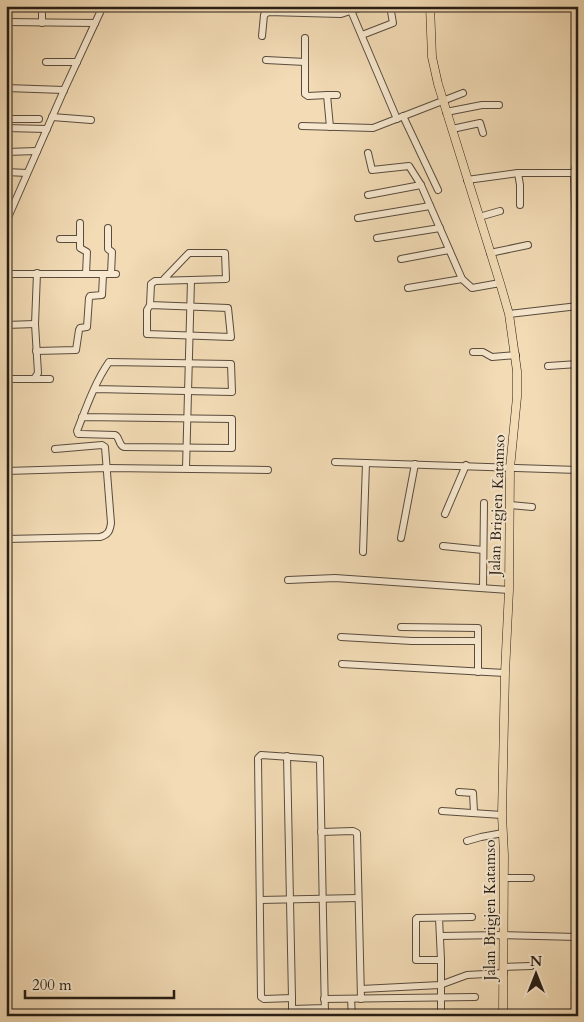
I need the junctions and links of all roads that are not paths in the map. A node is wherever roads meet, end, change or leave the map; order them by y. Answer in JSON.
{"nodes":[{"id":1,"x":42,"y":6,"type":"edge"},
{"id":2,"x":103,"y":6,"type":"edge"},
{"id":3,"x":366,"y":6,"type":"edge"},
{"id":4,"x":390,"y":6,"type":"edge"},
{"id":5,"x":430,"y":6,"type":"edge"},
{"id":6,"x":350,"y":8,"type":"edge"},
{"id":7,"x":6,"y":22,"type":"edge"},
{"id":8,"x":42,"y":22,"type":"junction"},
{"id":9,"x":94,"y":23,"type":"junction"},
{"id":10,"x":362,"y":35,"type":"junction"},
{"id":11,"x":262,"y":36,"type":"dead end"},
{"id":12,"x":305,"y":38,"type":"dead end"},
{"id":13,"x":266,"y":60,"type":"dead end"},
{"id":14,"x":46,"y":62,"type":"dead end"},
{"id":15,"x":77,"y":62,"type":"junction"},
{"id":16,"x":305,"y":62,"type":"junction"},
{"id":17,"x":6,"y":63,"type":"edge"},
{"id":18,"x":7,"y":88,"type":"edge"},
{"id":19,"x":64,"y":90,"type":"junction"},
{"id":20,"x":463,"y":93,"type":"dead end"},
{"id":21,"x":327,"y":96,"type":"junction"},
{"id":22,"x":337,"y":96,"type":"dead end"},
{"id":23,"x":443,"y":101,"type":"junction"},
{"id":24,"x":498,"y":105,"type":"dead end"},
{"id":25,"x":446,"y":112,"type":"junction"},
{"id":26,"x":52,"y":117,"type":"junction"},
{"id":27,"x":6,"y":118,"type":"edge"},
{"id":28,"x":400,"y":118,"type":"junction"},
{"id":29,"x":39,"y":119,"type":"dead end"},
{"id":30,"x":90,"y":120,"type":"dead end"},
{"id":31,"x":302,"y":126,"type":"dead end"},
{"id":32,"x":330,"y":127,"type":"junction"},
{"id":33,"x":6,"y":128,"type":"edge"},
{"id":34,"x":452,"y":128,"type":"junction"},
{"id":35,"x":47,"y":129,"type":"junction"},
{"id":36,"x":483,"y":133,"type":"dead end"},
{"id":37,"x":37,"y":151,"type":"junction"},
{"id":38,"x":6,"y":152,"type":"edge"},
{"id":39,"x":368,"y":153,"type":"dead end"},
{"id":40,"x":578,"y":156,"type":"edge"},
{"id":41,"x":6,"y":172,"type":"edge"},
{"id":42,"x":28,"y":173,"type":"junction"},
{"id":43,"x":518,"y":174,"type":"junction"},
{"id":44,"x":576,"y":174,"type":"edge"},
{"id":45,"x":467,"y":180,"type":"junction"},
{"id":46,"x":421,"y":185,"type":"junction"},
{"id":47,"x":438,"y":190,"type":"dead end"},
{"id":48,"x":368,"y":195,"type":"dead end"},
{"id":49,"x":520,"y":205,"type":"dead end"},
{"id":50,"x":430,"y":206,"type":"junction"},
{"id":51,"x":500,"y":211,"type":"dead end"},
{"id":52,"x":479,"y":217,"type":"junction"},
{"id":53,"x":358,"y":218,"type":"dead end"},
{"id":54,"x":6,"y":222,"type":"edge"},
{"id":55,"x":80,"y":223,"type":"dead end"},
{"id":56,"x":108,"y":228,"type":"dead end"},
{"id":57,"x":440,"y":228,"type":"junction"},
{"id":58,"x":378,"y":238,"type":"dead end"},
{"id":59,"x":60,"y":239,"type":"dead end"},
{"id":60,"x":80,"y":239,"type":"junction"},
{"id":61,"x":528,"y":245,"type":"dead end"},
{"id":62,"x":449,"y":250,"type":"junction"},
{"id":63,"x":490,"y":253,"type":"junction"},
{"id":64,"x":401,"y":259,"type":"dead end"},
{"id":65,"x":6,"y":274,"type":"edge"},
{"id":66,"x":37,"y":274,"type":"junction"},
{"id":67,"x":86,"y":274,"type":"junction"},
{"id":68,"x":103,"y":275,"type":"junction"},
{"id":69,"x":462,"y":279,"type":"junction"},
{"id":70,"x":164,"y":280,"type":"junction"},
{"id":71,"x":191,"y":280,"type":"junction"},
{"id":72,"x":500,"y":283,"type":"junction"},
{"id":73,"x":408,"y":288,"type":"dead end"},
{"id":74,"x":578,"y":302,"type":"edge"},
{"id":75,"x":150,"y":305,"type":"junction"},
{"id":76,"x":190,"y":306,"type":"junction"},
{"id":77,"x":578,"y":306,"type":"edge"},
{"id":78,"x":509,"y":314,"type":"junction"},
{"id":79,"x":36,"y":324,"type":"junction"},
{"id":80,"x":6,"y":325,"type":"edge"},
{"id":81,"x":190,"y":336,"type":"junction"},
{"id":82,"x":36,"y":351,"type":"junction"},
{"id":83,"x":472,"y":352,"type":"dead end"},
{"id":84,"x":516,"y":355,"type":"junction"},
{"id":85,"x":188,"y":364,"type":"junction"},
{"id":86,"x":578,"y":364,"type":"edge"},
{"id":87,"x":548,"y":366,"type":"dead end"},
{"id":88,"x":6,"y":379,"type":"edge"},
{"id":89,"x":34,"y":379,"type":"junction"},
{"id":90,"x":50,"y":380,"type":"dead end"},
{"id":91,"x":95,"y":389,"type":"junction"},
{"id":92,"x":188,"y":392,"type":"junction"},
{"id":93,"x":82,"y":417,"type":"junction"},
{"id":94,"x":188,"y":419,"type":"junction"},
{"id":95,"x":54,"y":449,"type":"dead end"},
{"id":96,"x":187,"y":449,"type":"junction"},
{"id":97,"x":335,"y":462,"type":"dead end"},
{"id":98,"x":366,"y":463,"type":"junction"},
{"id":99,"x":415,"y":464,"type":"junction"},
{"id":100,"x":466,"y":466,"type":"junction"},
{"id":101,"x":108,"y":468,"type":"junction"},
{"id":102,"x":186,"y":468,"type":"junction"},
{"id":103,"x":510,"y":468,"type":"junction"},
{"id":104,"x":268,"y":470,"type":"dead end"},
{"id":105,"x":578,"y":470,"type":"edge"},
{"id":106,"x":6,"y":471,"type":"edge"},
{"id":107,"x":484,"y":503,"type":"dead end"},
{"id":108,"x":510,"y":506,"type":"junction"},
{"id":109,"x":532,"y":507,"type":"dead end"},
{"id":110,"x":445,"y":514,"type":"dead end"},
{"id":111,"x":401,"y":538,"type":"dead end"},
{"id":112,"x":6,"y":539,"type":"edge"},
{"id":113,"x":443,"y":546,"type":"dead end"},
{"id":114,"x":483,"y":550,"type":"junction"},
{"id":115,"x":363,"y":552,"type":"dead end"},
{"id":116,"x":288,"y":580,"type":"dead end"},
{"id":117,"x":483,"y":588,"type":"junction"},
{"id":118,"x":509,"y":590,"type":"junction"},
{"id":119,"x":401,"y":627,"type":"dead end"},
{"id":120,"x":341,"y":637,"type":"dead end"},
{"id":121,"x":478,"y":641,"type":"junction"},
{"id":122,"x":342,"y":664,"type":"dead end"},
{"id":123,"x":478,"y":672,"type":"junction"},
{"id":124,"x":505,"y":673,"type":"junction"},
{"id":125,"x":287,"y":756,"type":"junction"},
{"id":126,"x":459,"y":792,"type":"dead end"},
{"id":127,"x":442,"y":811,"type":"dead end"},
{"id":128,"x":474,"y":812,"type":"junction"},
{"id":129,"x":502,"y":815,"type":"junction"},
{"id":130,"x":321,"y":832,"type":"junction"},
{"id":131,"x":503,"y":834,"type":"junction"},
{"id":132,"x":467,"y":841,"type":"dead end"},
{"id":133,"x":504,"y":878,"type":"junction"},
{"id":134,"x":531,"y":878,"type":"dead end"},
{"id":135,"x":358,"y":898,"type":"junction"},
{"id":136,"x":291,"y":899,"type":"junction"},
{"id":137,"x":323,"y":899,"type":"junction"},
{"id":138,"x":260,"y":900,"type":"junction"},
{"id":139,"x":472,"y":917,"type":"dead end"},
{"id":140,"x":439,"y":918,"type":"junction"},
{"id":141,"x":503,"y":935,"type":"junction"},
{"id":142,"x":440,"y":936,"type":"junction"},
{"id":143,"x":578,"y":937,"type":"edge"},
{"id":144,"x":441,"y":960,"type":"junction"},
{"id":145,"x":531,"y":966,"type":"dead end"},
{"id":146,"x":504,"y":970,"type":"junction"},
{"id":147,"x":440,"y":985,"type":"junction"},
{"id":148,"x":361,"y":989,"type":"junction"},
{"id":149,"x":475,"y":997,"type":"dead end"},
{"id":150,"x":292,"y":998,"type":"junction"},
{"id":151,"x":441,"y":998,"type":"junction"},
{"id":152,"x":324,"y":999,"type":"junction"},
{"id":153,"x":351,"y":999,"type":"junction"},
{"id":154,"x":361,"y":999,"type":"junction"},
{"id":155,"x":325,"y":1008,"type":"junction"},
{"id":156,"x":292,"y":1012,"type":"edge"},
{"id":157,"x":325,"y":1016,"type":"edge"},
{"id":158,"x":352,"y":1016,"type":"edge"},
{"id":159,"x":441,"y":1016,"type":"edge"},
{"id":160,"x":503,"y":1016,"type":"edge"}],
"edges":[{"from":1,"to":8,"type":"street"},
{"from":2,"to":9,"type":"street"},
{"from":3,"to":6,"type":"street"},
{"from":4,"to":10,"type":"street"},
{"from":5,"to":23,"type":"main road","name":"Jalan Brigjen Katamso"},
{"from":6,"to":10,"type":"street"},
{"from":6,"to":11,"type":"street"},
{"from":7,"to":8,"type":"street"},
{"from":8,"to":9,"type":"street"},
{"from":9,"to":15,"type":"street"},
{"from":10,"to":28,"type":"street"},
{"from":12,"to":16,"type":"street"},
{"from":13,"to":16,"type":"street"},
{"from":14,"to":15,"type":"street"},
{"from":15,"to":19,"type":"street"},
{"from":16,"to":21,"type":"street"},
{"from":17,"to":18,"type":"street"},
{"from":18,"to":19,"type":"street"},
{"from":19,"to":26,"type":"street"},
{"from":20,"to":23,"type":"street"},
{"from":21,"to":22,"type":"street"},
{"from":21,"to":32,"type":"street"},
{"from":23,"to":25,"type":"main road","name":"Jalan Brigjen Katamso"},
{"from":23,"to":28,"type":"street"},
{"from":24,"to":25,"type":"street"},
{"from":25,"to":34,"type":"main road","name":"Jalan Brigjen Katamso"},
{"from":26,"to":30,"type":"street"},
{"from":26,"to":35,"type":"street"},
{"from":27,"to":29,"type":"street"},
{"from":28,"to":32,"type":"street"},
{"from":28,"to":47,"type":"street"},
{"from":31,"to":32,"type":"street"},
{"from":33,"to":35,"type":"street"},
{"from":34,"to":36,"type":"street"},
{"from":34,"to":45,"type":"main road","name":"Jalan Brigjen Katamso"},
{"from":35,"to":37,"type":"street"},
{"from":37,"to":38,"type":"street"},
{"from":37,"to":42,"type":"street"},
{"from":39,"to":46,"type":"street"},
{"from":40,"to":44,"type":"street"},
{"from":41,"to":42,"type":"street"},
{"from":42,"to":54,"type":"street"},
{"from":43,"to":44,"type":"street"},
{"from":43,"to":45,"type":"street"},
{"from":43,"to":49,"type":"street"},
{"from":44,"to":74,"type":"street"},
{"from":45,"to":52,"type":"main road","name":"Jalan Brigjen Katamso"},
{"from":46,"to":48,"type":"street"},
{"from":46,"to":50,"type":"street"},
{"from":50,"to":53,"type":"street"},
{"from":50,"to":57,"type":"street"},
{"from":51,"to":52,"type":"street"},
{"from":52,"to":63,"type":"main road","name":"Jalan Brigjen Katamso"},
{"from":55,"to":60,"type":"street"},
{"from":56,"to":68,"type":"street"},
{"from":57,"to":58,"type":"street"},
{"from":57,"to":62,"type":"street"},
{"from":59,"to":60,"type":"street"},
{"from":60,"to":67,"type":"street"},
{"from":61,"to":63,"type":"street"},
{"from":62,"to":64,"type":"street"},
{"from":62,"to":69,"type":"street"},
{"from":63,"to":72,"type":"main road","name":"Jalan Brigjen Katamso"},
{"from":65,"to":66,"type":"street"},
{"from":66,"to":67,"type":"street"},
{"from":66,"to":79,"type":"street"},
{"from":67,"to":68,"type":"street"},
{"from":68,"to":82,"type":"street"},
{"from":69,"to":72,"type":"street"},
{"from":69,"to":73,"type":"street"},
{"from":70,"to":71,"type":"street"},
{"from":70,"to":71,"type":"street"},
{"from":70,"to":75,"type":"street"},
{"from":71,"to":76,"type":"street"},
{"from":72,"to":78,"type":"main road","name":"Jalan Brigjen Katamso"},
{"from":75,"to":76,"type":"street"},
{"from":75,"to":81,"type":"street"},
{"from":76,"to":81,"type":"street"},
{"from":76,"to":81,"type":"street"},
{"from":77,"to":78,"type":"street"},
{"from":78,"to":84,"type":"main road","name":"Jalan Brigjen Katamso"},
{"from":79,"to":80,"type":"street"},
{"from":79,"to":82,"type":"street"},
{"from":81,"to":85,"type":"street"},
{"from":82,"to":89,"type":"street"},
{"from":83,"to":84,"type":"street"},
{"from":84,"to":103,"type":"main road","name":"Jalan Brigjen Katamso"},
{"from":85,"to":91,"type":"street"},
{"from":85,"to":92,"type":"street"},
{"from":85,"to":92,"type":"street"},
{"from":86,"to":87,"type":"street"},
{"from":88,"to":89,"type":"street"},
{"from":89,"to":90,"type":"street"},
{"from":91,"to":92,"type":"street"},
{"from":91,"to":93,"type":"street"},
{"from":92,"to":94,"type":"street"},
{"from":93,"to":94,"type":"street"},
{"from":93,"to":96,"type":"street"},
{"from":94,"to":96,"type":"street"},
{"from":94,"to":96,"type":"street"},
{"from":95,"to":101,"type":"street"},
{"from":96,"to":102,"type":"street"},
{"from":97,"to":98,"type":"street"},
{"from":98,"to":99,"type":"street"},
{"from":98,"to":115,"type":"street"},
{"from":99,"to":100,"type":"street"},
{"from":99,"to":111,"type":"street"},
{"from":100,"to":103,"type":"street"},
{"from":100,"to":110,"type":"street"},
{"from":101,"to":102,"type":"street"},
{"from":101,"to":106,"type":"street"},
{"from":101,"to":112,"type":"street"},
{"from":102,"to":104,"type":"street"},
{"from":103,"to":105,"type":"street"},
{"from":103,"to":108,"type":"main road","name":"Jalan Brigjen Katamso"},
{"from":107,"to":114,"type":"street"},
{"from":108,"to":109,"type":"street"},
{"from":108,"to":118,"type":"main road","name":"Jalan Brigjen Katamso"},
{"from":113,"to":114,"type":"street"},
{"from":114,"to":117,"type":"street"},
{"from":116,"to":117,"type":"street"},
{"from":117,"to":118,"type":"street"},
{"from":118,"to":124,"type":"main road","name":"Jalan Brigjen Katamso"},
{"from":119,"to":121,"type":"street"},
{"from":120,"to":121,"type":"street"},
{"from":121,"to":123,"type":"street"},
{"from":122,"to":123,"type":"street"},
{"from":123,"to":124,"type":"street"},
{"from":124,"to":129,"type":"main road","name":"Jalan Brigjen Katamso"},
{"from":125,"to":130,"type":"street"},
{"from":125,"to":136,"type":"street"},
{"from":125,"to":138,"type":"street"},
{"from":126,"to":128,"type":"street"},
{"from":127,"to":128,"type":"street"},
{"from":128,"to":129,"type":"street"},
{"from":129,"to":131,"type":"main road","name":"Jalan Brigjen Katamso"},
{"from":130,"to":135,"type":"street"},
{"from":130,"to":137,"type":"street"},
{"from":131,"to":132,"type":"street"},
{"from":131,"to":133,"type":"main road","name":"Jalan Brigjen Katamso"},
{"from":133,"to":134,"type":"street"},
{"from":133,"to":141,"type":"main road","name":"Jalan Brigjen Katamso"},
{"from":135,"to":137,"type":"street"},
{"from":135,"to":148,"type":"street"},
{"from":136,"to":137,"type":"street"},
{"from":136,"to":138,"type":"street"},
{"from":136,"to":150,"type":"street"},
{"from":137,"to":152,"type":"street"},
{"from":138,"to":150,"type":"street"},
{"from":139,"to":140,"type":"street"},
{"from":140,"to":142,"type":"street"},
{"from":140,"to":144,"type":"street"},
{"from":141,"to":142,"type":"street"},
{"from":141,"to":143,"type":"street"},
{"from":141,"to":146,"type":"main road","name":"Jalan Brigjen Katamso"},
{"from":142,"to":144,"type":"street"},
{"from":144,"to":147,"type":"street"},
{"from":145,"to":146,"type":"street"},
{"from":146,"to":147,"type":"street"},
{"from":146,"to":160,"type":"main road","name":"Jalan Brigjen Katamso"},
{"from":147,"to":148,"type":"street"},
{"from":147,"to":151,"type":"street"},
{"from":148,"to":154,"type":"street"},
{"from":149,"to":151,"type":"street"},
{"from":150,"to":156,"type":"street"},
{"from":151,"to":154,"type":"street"},
{"from":151,"to":159,"type":"street"},
{"from":152,"to":153,"type":"street"},
{"from":152,"to":155,"type":"street"},
{"from":153,"to":154,"type":"street"},
{"from":153,"to":158,"type":"street"},
{"from":155,"to":156,"type":"street"},
{"from":155,"to":157,"type":"street"}]}
